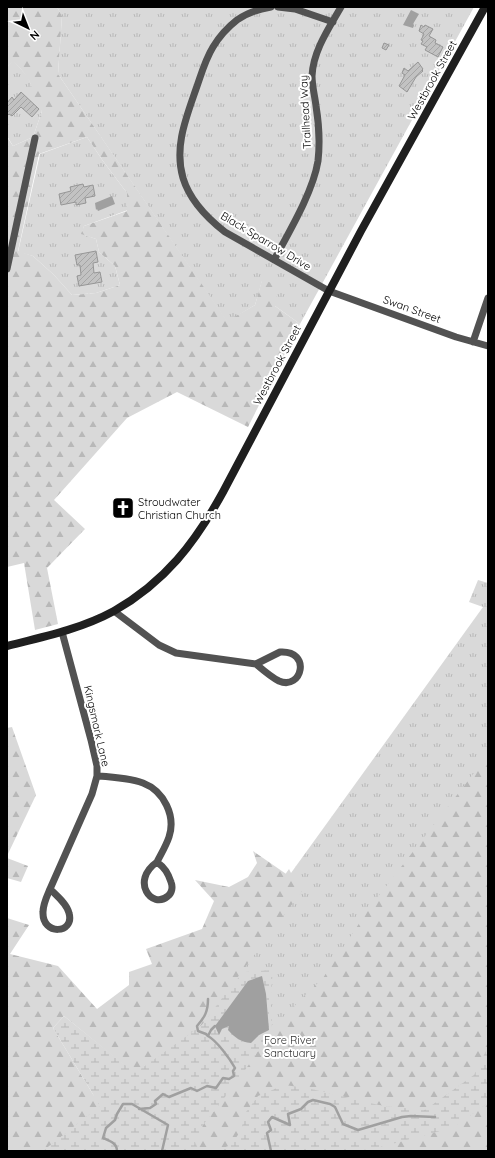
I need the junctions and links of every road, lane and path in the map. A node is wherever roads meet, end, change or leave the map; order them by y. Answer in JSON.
{"nodes":[{"id":1,"x":271,"y":7,"type":"edge"},
{"id":2,"x":278,"y":7,"type":"edge"},
{"id":3,"x":341,"y":7,"type":"edge"},
{"id":4,"x":485,"y":7,"type":"edge"},
{"id":5,"x":333,"y":22,"type":"junction"},
{"id":6,"x":35,"y":138,"type":"dead end"},
{"id":7,"x":274,"y":260,"type":"junction"},
{"id":8,"x":7,"y":269,"type":"edge"},
{"id":9,"x":328,"y":291,"type":"junction"},
{"id":10,"x":488,"y":298,"type":"edge"},
{"id":11,"x":473,"y":342,"type":"junction"},
{"id":12,"x":488,"y":346,"type":"edge"},
{"id":13,"x":114,"y":611,"type":"junction"},
{"id":14,"x":62,"y":632,"type":"junction"},
{"id":15,"x":7,"y":646,"type":"edge"},
{"id":16,"x":256,"y":664,"type":"junction"},
{"id":17,"x":97,"y":776,"type":"junction"},
{"id":18,"x":157,"y":862,"type":"junction"},
{"id":19,"x":50,"y":889,"type":"junction"}],
"edges":[{"from":1,"to":7,"type":"street","name":"Black Sparrow Drive"},
{"from":2,"to":5,"type":"street"},
{"from":3,"to":5,"type":"street","name":"Trailhead Way"},
{"from":4,"to":9,"type":"main road","name":"Westbrook Street"},
{"from":5,"to":7,"type":"street","name":"Trailhead Way"},
{"from":6,"to":8,"type":"street"},
{"from":7,"to":9,"type":"street","name":"Black Sparrow Drive"},
{"from":9,"to":11,"type":"street","name":"Swan Street"},
{"from":9,"to":13,"type":"main road","name":"Westbrook Street"},
{"from":10,"to":11,"type":"street"},
{"from":11,"to":12,"type":"street","name":"Swan Street"},
{"from":13,"to":14,"type":"main road","name":"Westbrook Street"},
{"from":13,"to":16,"type":"street"},
{"from":14,"to":15,"type":"main road","name":"Westbrook Street"},
{"from":14,"to":17,"type":"street","name":"Kingsmark Lane"},
{"from":16,"to":16,"type":"street"},
{"from":17,"to":18,"type":"street"},
{"from":17,"to":19,"type":"street","name":"Kingsmark Lane"},
{"from":18,"to":18,"type":"street"},
{"from":19,"to":19,"type":"street","name":"Kingsmark Lane"}]}
